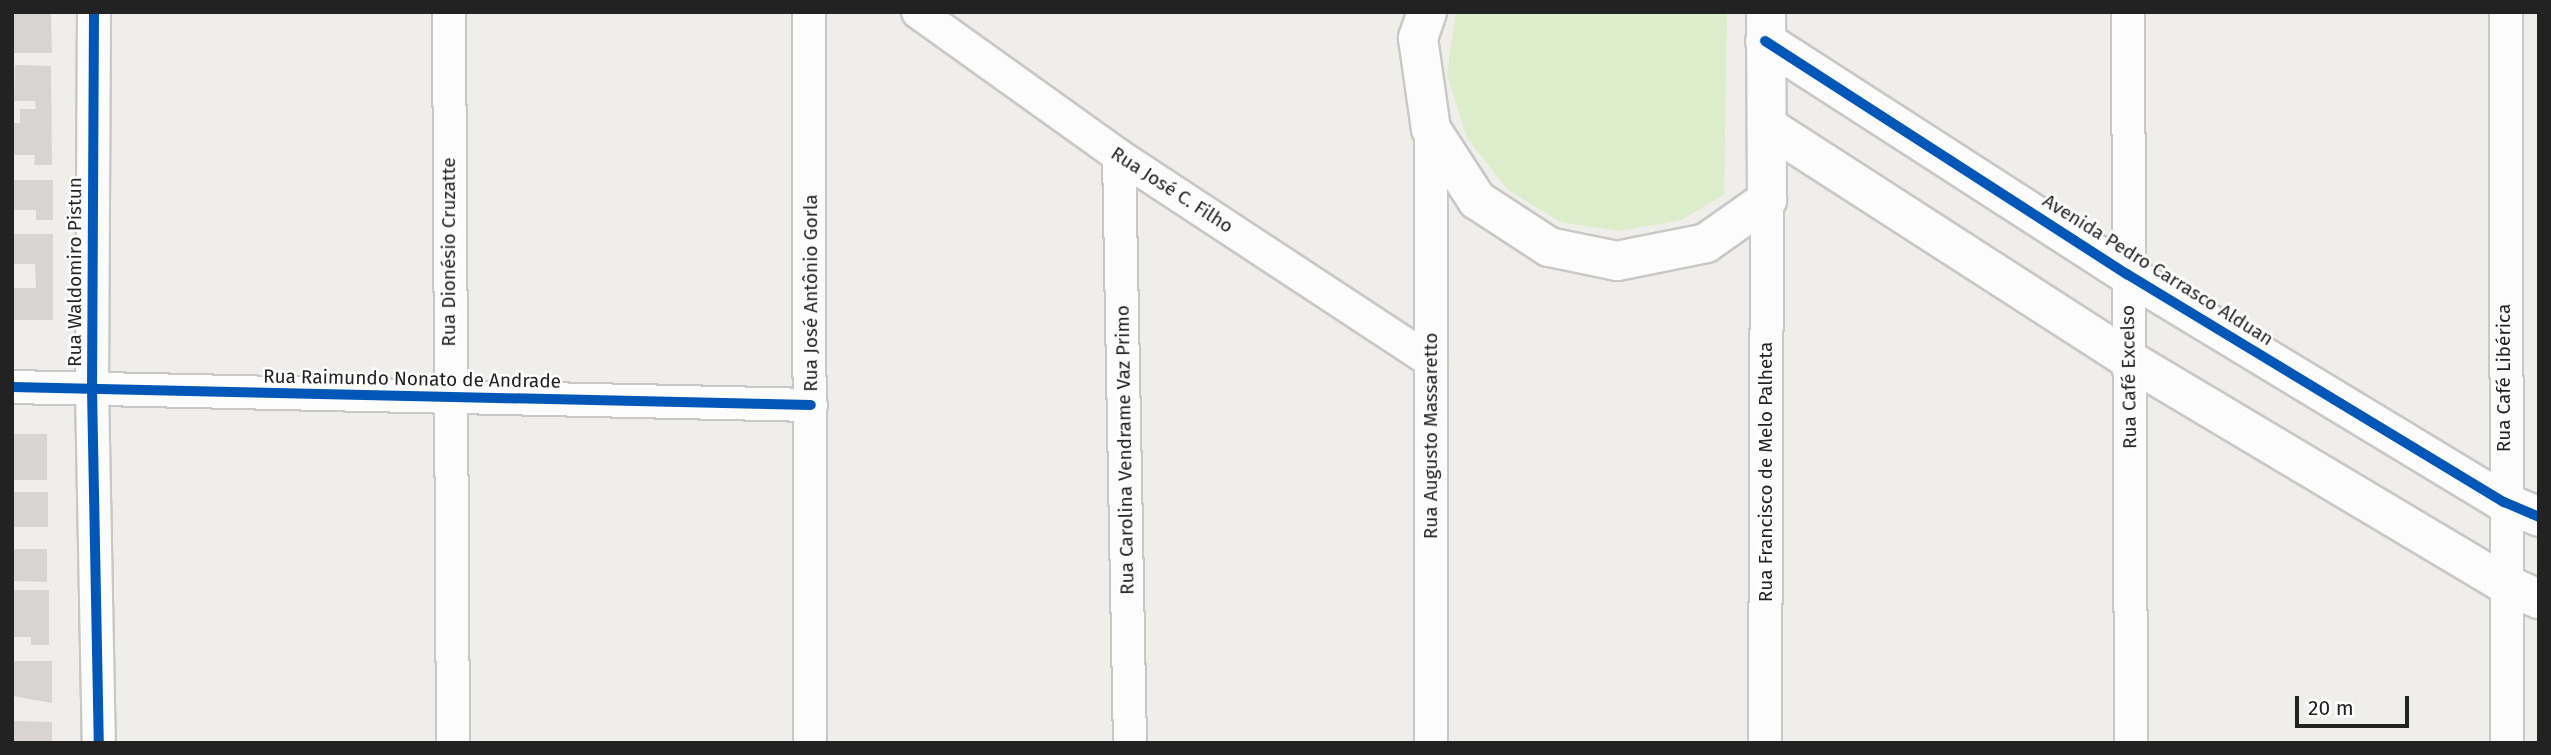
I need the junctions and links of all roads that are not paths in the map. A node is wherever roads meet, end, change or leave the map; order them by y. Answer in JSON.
{"nodes":[{"id":1,"x":94,"y":12,"type":"edge"},
{"id":2,"x":449,"y":12,"type":"edge"},
{"id":3,"x":810,"y":12,"type":"edge"},
{"id":4,"x":918,"y":12,"type":"edge"},
{"id":5,"x":1427,"y":12,"type":"edge"},
{"id":6,"x":2128,"y":12,"type":"edge"},
{"id":7,"x":2506,"y":12,"type":"edge"},
{"id":8,"x":1765,"y":27,"type":"edge"},
{"id":9,"x":1767,"y":126,"type":"junction"},
{"id":10,"x":1431,"y":130,"type":"junction"},
{"id":11,"x":1119,"y":156,"type":"junction"},
{"id":12,"x":1767,"y":200,"type":"junction"},
{"id":13,"x":2127,"y":274,"type":"junction"},
{"id":14,"x":1431,"y":360,"type":"junction"},
{"id":15,"x":2130,"y":360,"type":"junction"},
{"id":16,"x":12,"y":387,"type":"edge"},
{"id":17,"x":92,"y":389,"type":"junction"},
{"id":18,"x":449,"y":397,"type":"junction"},
{"id":19,"x":811,"y":405,"type":"junction"},
{"id":20,"x":2504,"y":502,"type":"junction"},
{"id":21,"x":2539,"y":517,"type":"edge"},
{"id":22,"x":2522,"y":591,"type":"edge"},
{"id":23,"x":99,"y":743,"type":"edge"},
{"id":24,"x":453,"y":743,"type":"edge"},
{"id":25,"x":810,"y":743,"type":"edge"},
{"id":26,"x":1130,"y":743,"type":"edge"},
{"id":27,"x":1431,"y":743,"type":"edge"},
{"id":28,"x":1765,"y":743,"type":"edge"},
{"id":29,"x":2130,"y":743,"type":"edge"},
{"id":30,"x":2507,"y":743,"type":"edge"}],
"edges":[{"from":1,"to":17,"type":"street","name":"Rua Waldomiro Pistun"},
{"from":2,"to":18,"type":"street","name":"Rua Dionésio Cruzatte"},
{"from":3,"to":19,"type":"street","name":"Rua José Antônio Gorla"},
{"from":4,"to":11,"type":"street","name":"Rua José C. Filho"},
{"from":5,"to":10,"type":"street"},
{"from":6,"to":13,"type":"street","name":"Rua Café Excelso"},
{"from":7,"to":20,"type":"street","name":"Rua Café Libérica"},
{"from":8,"to":9,"type":"street"},
{"from":8,"to":13,"type":"street","name":"Avenida Pedro Carrasco Alduan"},
{"from":9,"to":12,"type":"street"},
{"from":9,"to":15,"type":"street"},
{"from":10,"to":12,"type":"street"},
{"from":10,"to":14,"type":"street","name":"Rua Augusto Massaretto"},
{"from":11,"to":14,"type":"street","name":"Rua José C. Filho"},
{"from":11,"to":26,"type":"street","name":"Rua Carolina Vendrame Vaz Primo"},
{"from":12,"to":28,"type":"street","name":"Rua Francisco de Melo Palheta"},
{"from":13,"to":15,"type":"street","name":"Rua Café Excelso"},
{"from":13,"to":20,"type":"street","name":"Avenida Pedro Carrasco Alduan"},
{"from":14,"to":27,"type":"street","name":"Rua Augusto Massaretto"},
{"from":15,"to":22,"type":"street"},
{"from":15,"to":29,"type":"street","name":"Rua Café Excelso"},
{"from":16,"to":17,"type":"street","name":"Rua Raimundo Nonato de Andrade"},
{"from":17,"to":18,"type":"street","name":"Rua Raimundo Nonato de Andrade"},
{"from":17,"to":23,"type":"street","name":"Rua Waldomiro Pistun"},
{"from":18,"to":19,"type":"street","name":"Rua Raimundo Nonato de Andrade"},
{"from":18,"to":24,"type":"street","name":"Rua Dionésio Cruzatte"},
{"from":19,"to":25,"type":"street","name":"Rua José Antônio Gorla"},
{"from":20,"to":21,"type":"street","name":"Avenida Pedro Carrasco Alduan"},
{"from":20,"to":22,"type":"street","name":"Rua Café Libérica"},
{"from":22,"to":30,"type":"street","name":"Rua Café Libérica"}]}
